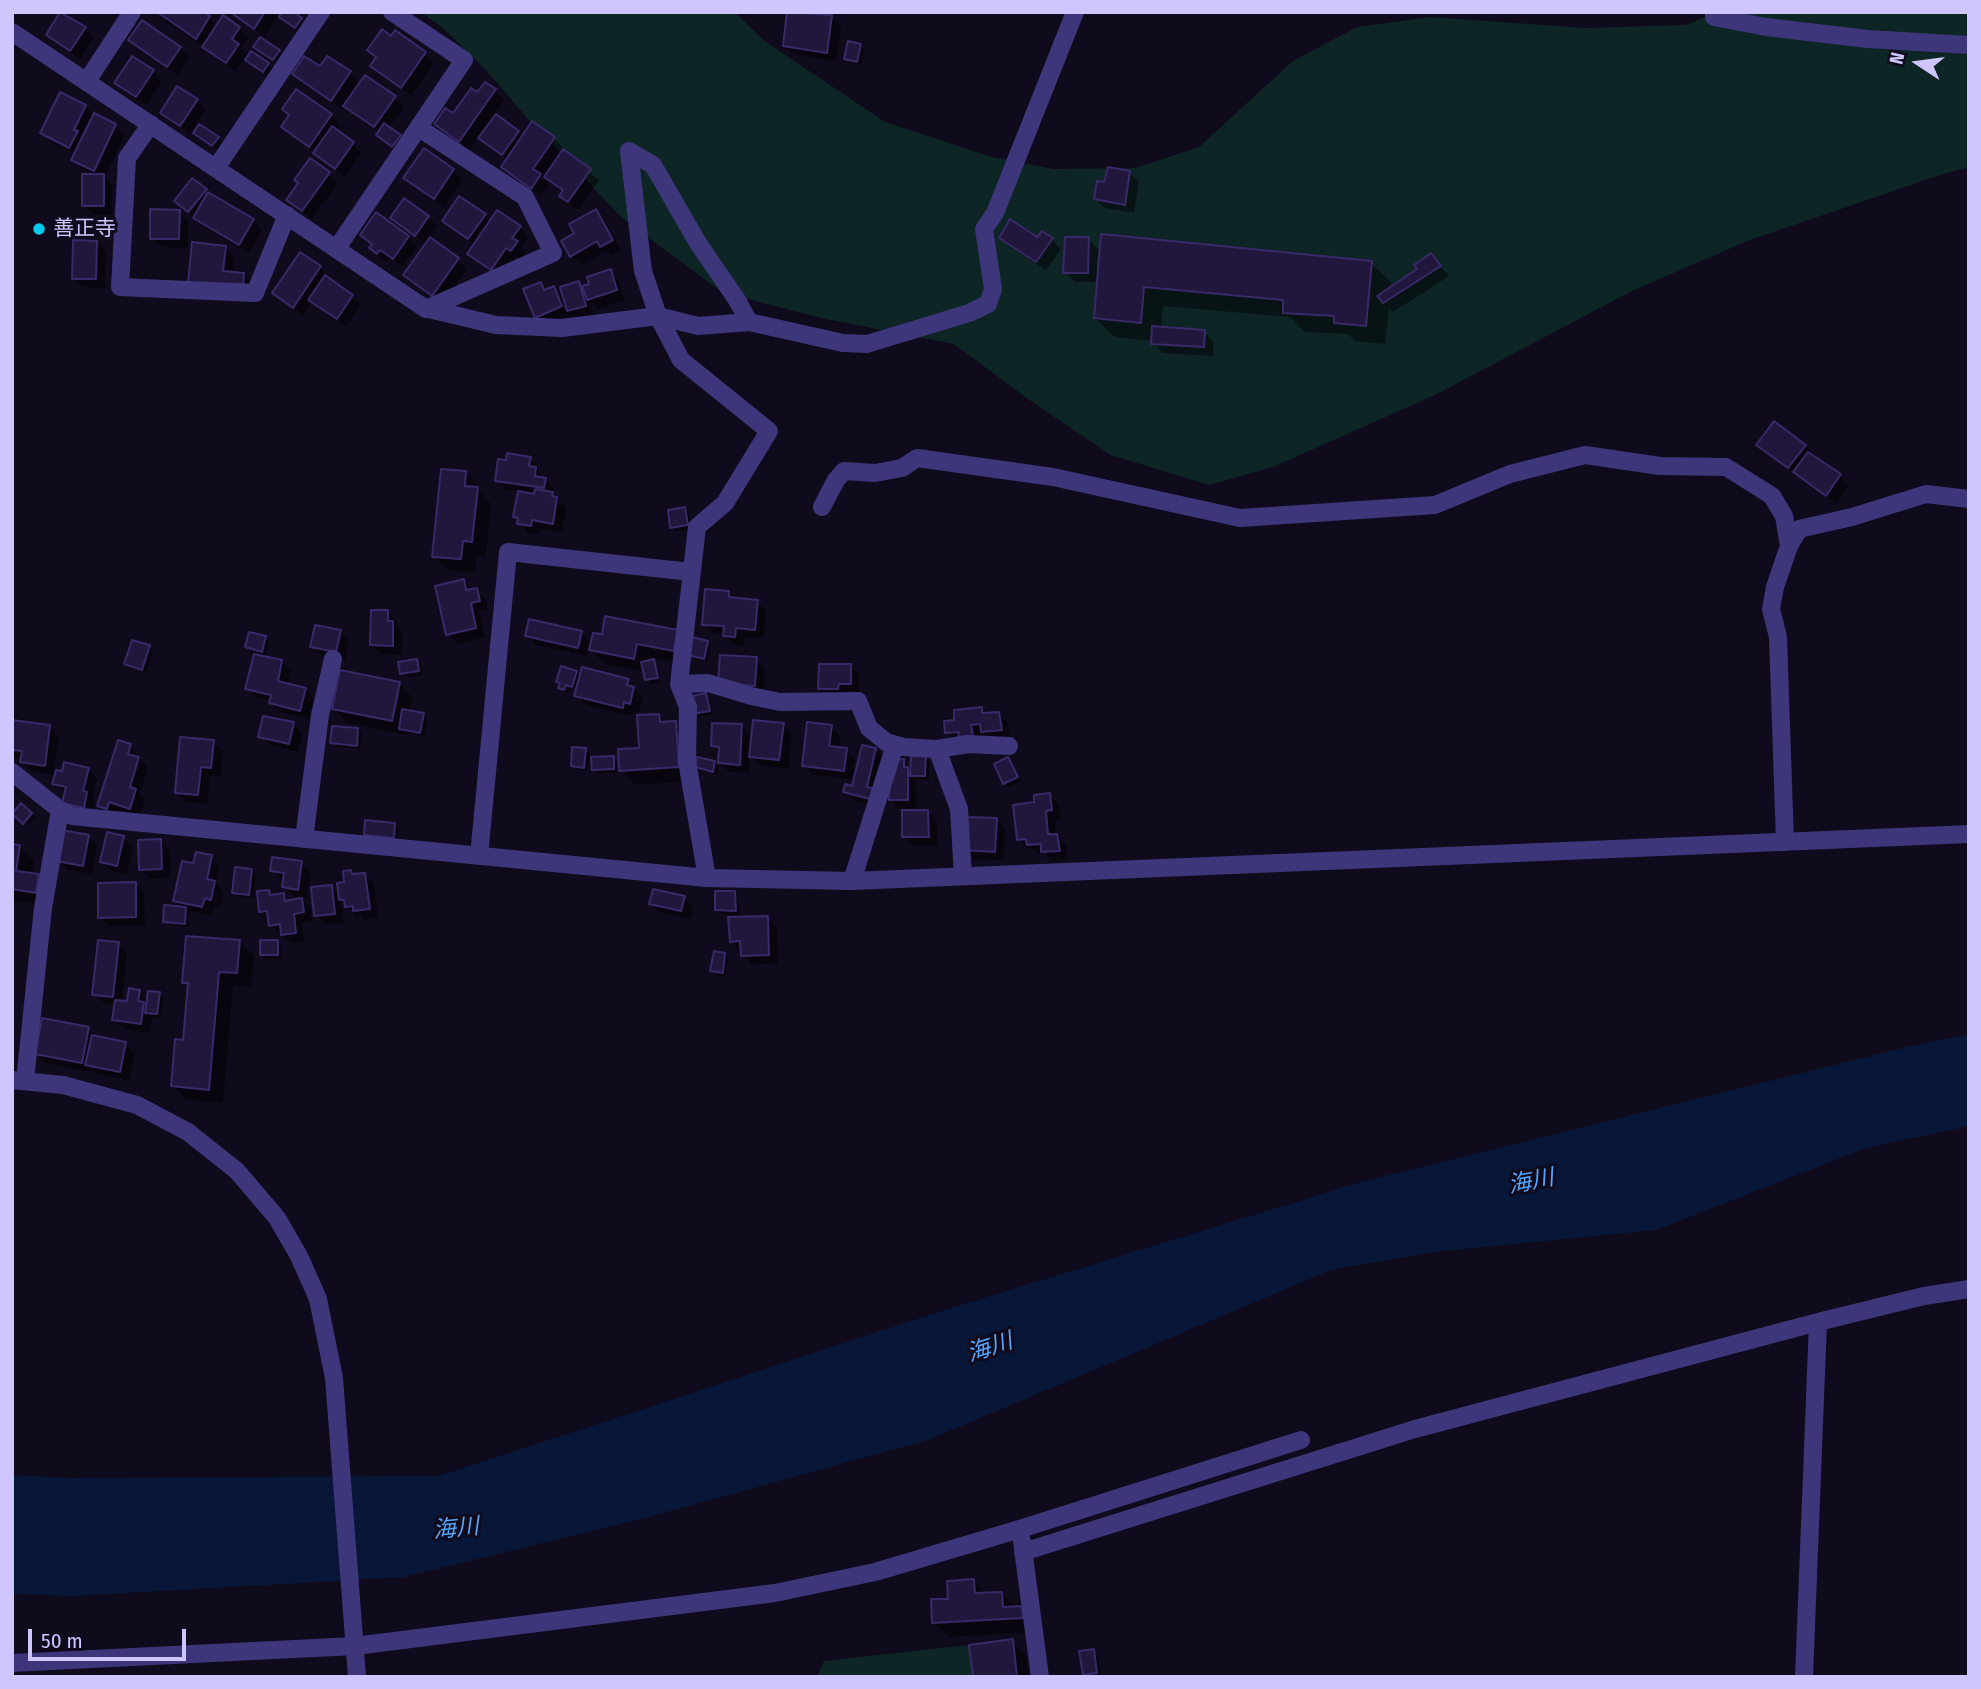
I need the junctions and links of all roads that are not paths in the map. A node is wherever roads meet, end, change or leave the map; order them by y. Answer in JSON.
{"nodes":[{"id":1,"x":132,"y":12,"type":"edge"},
{"id":2,"x":321,"y":12,"type":"edge"},
{"id":3,"x":392,"y":12,"type":"edge"},
{"id":4,"x":1075,"y":12,"type":"edge"},
{"id":5,"x":1714,"y":12,"type":"edge"},
{"id":6,"x":12,"y":32,"type":"edge"},
{"id":7,"x":1969,"y":45,"type":"edge"},
{"id":8,"x":86,"y":81,"type":"junction"},
{"id":9,"x":151,"y":124,"type":"junction"},
{"id":10,"x":419,"y":128,"type":"junction"},
{"id":11,"x":216,"y":168,"type":"junction"},
{"id":12,"x":286,"y":215,"type":"junction"},
{"id":13,"x":337,"y":248,"type":"junction"},
{"id":14,"x":429,"y":309,"type":"junction"},
{"id":15,"x":658,"y":316,"type":"junction"},
{"id":16,"x":749,"y":322,"type":"junction"},
{"id":17,"x":1969,"y":499,"type":"edge"},
{"id":18,"x":822,"y":507,"type":"dead end"},
{"id":19,"x":1789,"y":546,"type":"junction"},
{"id":20,"x":691,"y":572,"type":"junction"},
{"id":21,"x":333,"y":659,"type":"dead end"},
{"id":22,"x":679,"y":684,"type":"junction"},
{"id":23,"x":895,"y":745,"type":"junction"},
{"id":24,"x":1009,"y":746,"type":"dead end"},
{"id":25,"x":937,"y":749,"type":"junction"},
{"id":26,"x":12,"y":772,"type":"edge"},
{"id":27,"x":60,"y":810,"type":"junction"},
{"id":28,"x":1969,"y":834,"type":"edge"},
{"id":29,"x":304,"y":839,"type":"junction"},
{"id":30,"x":1785,"y":842,"type":"junction"},
{"id":31,"x":479,"y":856,"type":"junction"},
{"id":32,"x":963,"y":876,"type":"junction"},
{"id":33,"x":707,"y":878,"type":"junction"},
{"id":34,"x":852,"y":881,"type":"junction"},
{"id":35,"x":19,"y":1080,"type":"edge"},
{"id":36,"x":1969,"y":1289,"type":"edge"},
{"id":37,"x":1818,"y":1322,"type":"junction"},
{"id":38,"x":1301,"y":1440,"type":"dead end"},
{"id":39,"x":1020,"y":1529,"type":"junction"},
{"id":40,"x":1023,"y":1552,"type":"junction"},
{"id":41,"x":355,"y":1646,"type":"junction"},
{"id":42,"x":12,"y":1663,"type":"edge"},
{"id":43,"x":357,"y":1677,"type":"edge"},
{"id":44,"x":1040,"y":1677,"type":"edge"},
{"id":45,"x":1804,"y":1677,"type":"edge"}],
"edges":[{"from":1,"to":8,"type":"street"},
{"from":2,"to":11,"type":"street"},
{"from":3,"to":10,"type":"street"},
{"from":4,"to":16,"type":"street"},
{"from":5,"to":7,"type":"street"},
{"from":6,"to":8,"type":"street"},
{"from":8,"to":9,"type":"street"},
{"from":9,"to":11,"type":"street"},
{"from":9,"to":12,"type":"street"},
{"from":10,"to":13,"type":"street"},
{"from":10,"to":14,"type":"street"},
{"from":11,"to":12,"type":"street"},
{"from":12,"to":13,"type":"street"},
{"from":13,"to":14,"type":"street"},
{"from":14,"to":15,"type":"street"},
{"from":15,"to":16,"type":"street"},
{"from":15,"to":16,"type":"street"},
{"from":15,"to":20,"type":"street"},
{"from":17,"to":19,"type":"street"},
{"from":18,"to":19,"type":"street"},
{"from":19,"to":30,"type":"street"},
{"from":20,"to":22,"type":"street"},
{"from":20,"to":31,"type":"street"},
{"from":21,"to":29,"type":"street"},
{"from":22,"to":23,"type":"street"},
{"from":22,"to":33,"type":"street"},
{"from":23,"to":25,"type":"street"},
{"from":23,"to":34,"type":"street"},
{"from":24,"to":25,"type":"street"},
{"from":25,"to":32,"type":"street"},
{"from":26,"to":27,"type":"street"},
{"from":27,"to":29,"type":"street"},
{"from":27,"to":35,"type":"street"},
{"from":28,"to":30,"type":"street"},
{"from":29,"to":31,"type":"street"},
{"from":30,"to":32,"type":"street"},
{"from":31,"to":33,"type":"street"},
{"from":32,"to":34,"type":"street"},
{"from":33,"to":34,"type":"street"},
{"from":35,"to":41,"type":"street"},
{"from":36,"to":37,"type":"street"},
{"from":37,"to":40,"type":"street"},
{"from":37,"to":45,"type":"street"},
{"from":38,"to":39,"type":"street"},
{"from":39,"to":40,"type":"street"},
{"from":39,"to":41,"type":"street"},
{"from":40,"to":44,"type":"street"},
{"from":41,"to":42,"type":"street"},
{"from":41,"to":43,"type":"street"}]}
